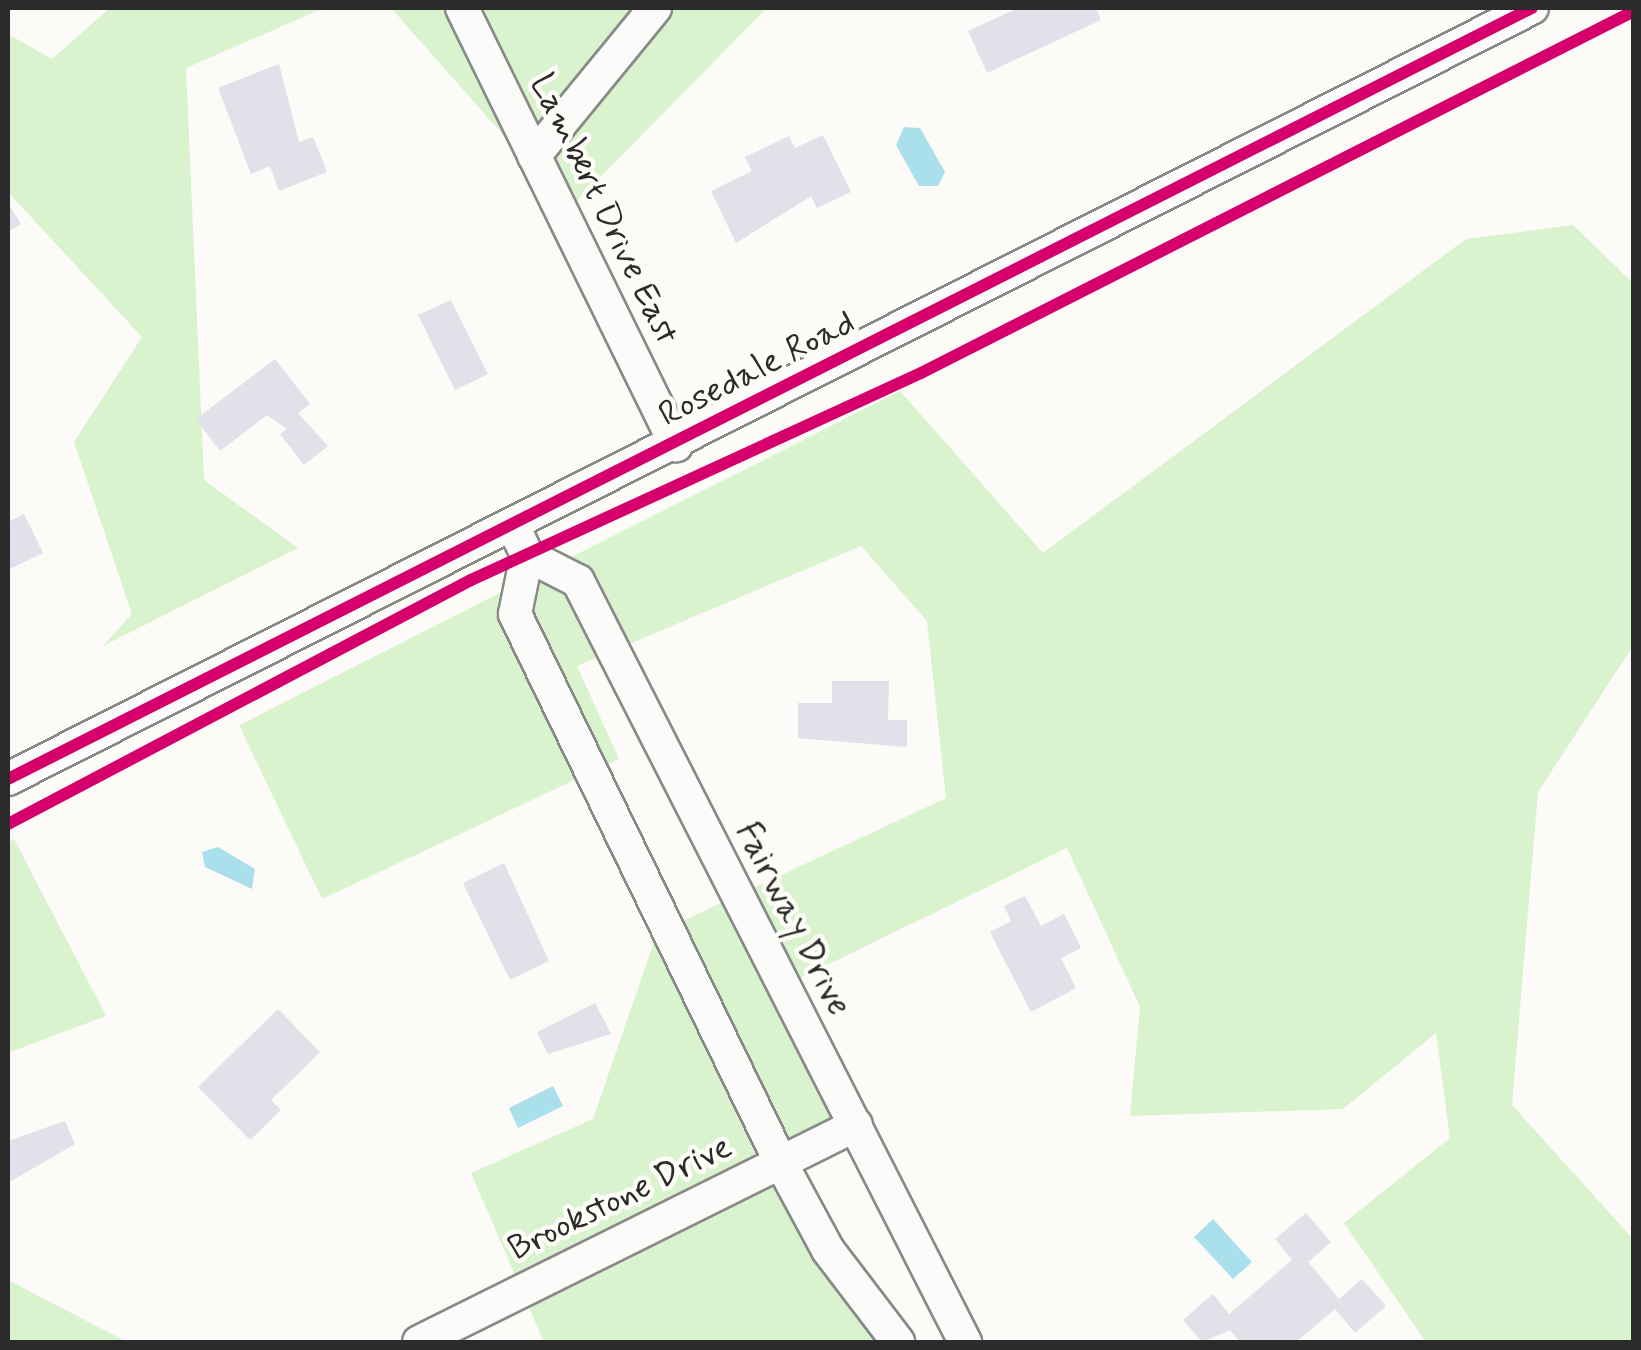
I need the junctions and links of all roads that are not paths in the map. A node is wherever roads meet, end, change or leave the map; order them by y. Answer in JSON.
{"nodes":[{"id":1,"x":462,"y":8,"type":"edge"},
{"id":2,"x":655,"y":8,"type":"edge"},
{"id":3,"x":1532,"y":8,"type":"edge"},
{"id":4,"x":534,"y":156,"type":"junction"},
{"id":5,"x":676,"y":445,"type":"junction"},
{"id":6,"x":521,"y":542,"type":"junction"},
{"id":7,"x":8,"y":779,"type":"edge"},
{"id":8,"x":856,"y":1125,"type":"junction"},
{"id":9,"x":781,"y":1163,"type":"junction"},
{"id":10,"x":419,"y":1342,"type":"edge"},
{"id":11,"x":898,"y":1342,"type":"edge"},
{"id":12,"x":965,"y":1342,"type":"edge"}],
"edges":[{"from":1,"to":4,"type":"street","name":"Lambert Drive East"},
{"from":2,"to":4,"type":"street"},
{"from":3,"to":5,"type":"street","name":"Rosedale Road"},
{"from":4,"to":5,"type":"street","name":"Lambert Drive East"},
{"from":5,"to":6,"type":"street","name":"Rosedale Road"},
{"from":6,"to":7,"type":"street","name":"Rosedale Road"},
{"from":6,"to":8,"type":"street","name":"Fairway Drive"},
{"from":6,"to":9,"type":"street"},
{"from":8,"to":9,"type":"street","name":"Brookstone Drive"},
{"from":8,"to":12,"type":"street","name":"Fairway Drive"},
{"from":9,"to":10,"type":"street","name":"Brookstone Drive"},
{"from":9,"to":11,"type":"street"}]}
